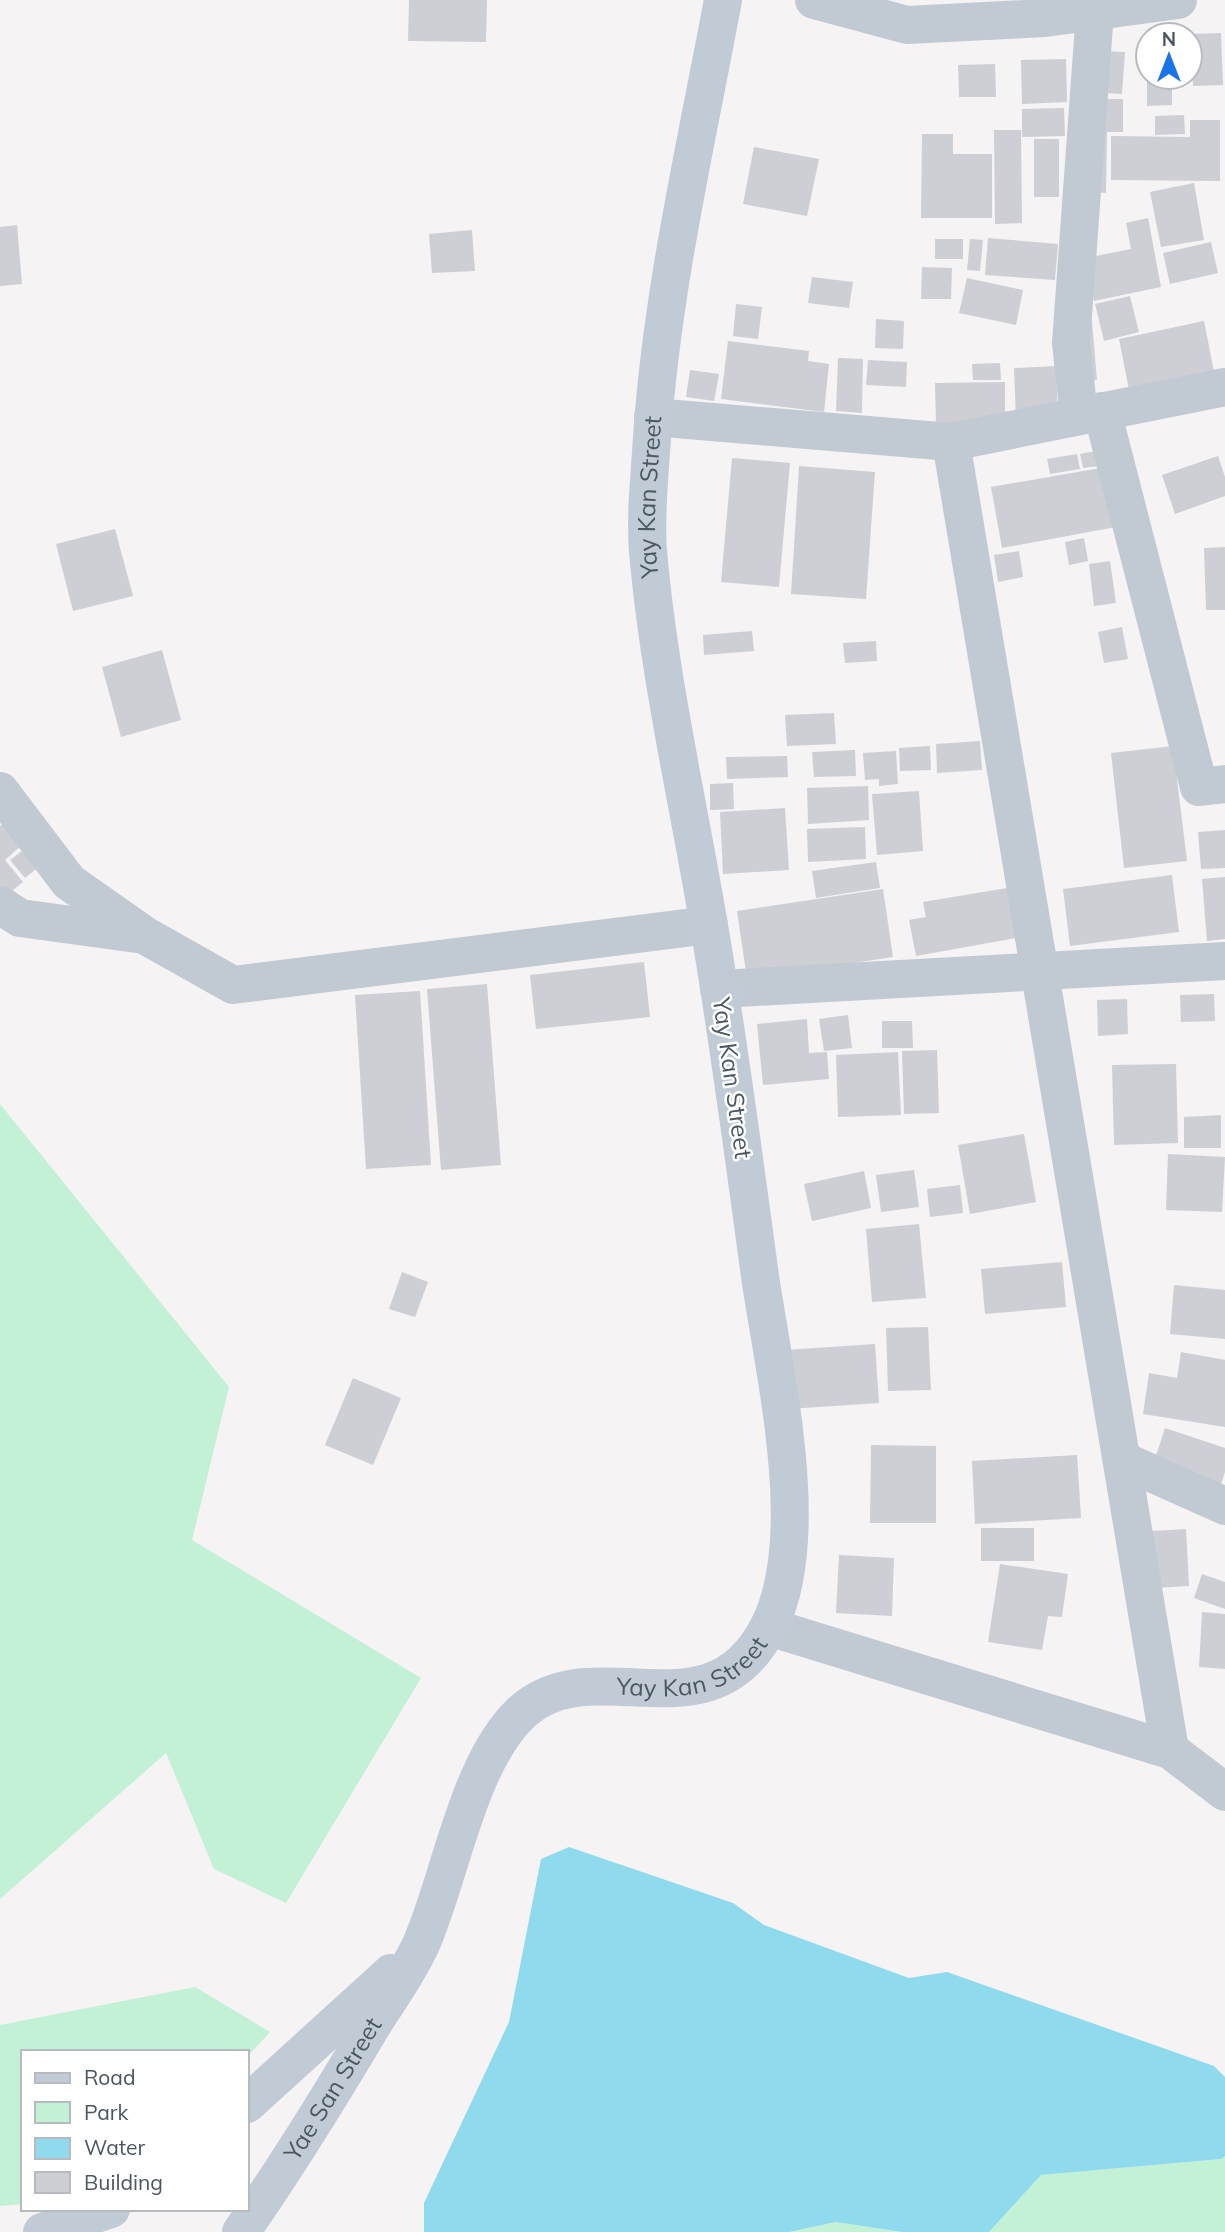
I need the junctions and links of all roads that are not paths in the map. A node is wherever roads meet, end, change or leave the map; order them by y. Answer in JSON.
{"nodes":[{"id":1,"x":723,"y":0,"type":"edge"},
{"id":2,"x":814,"y":0,"type":"edge"},
{"id":3,"x":1178,"y":0,"type":"edge"},
{"id":4,"x":1095,"y":11,"type":"junction"},
{"id":5,"x":1225,"y":387,"type":"edge"},
{"id":6,"x":1090,"y":414,"type":"junction"},
{"id":7,"x":653,"y":417,"type":"junction"},
{"id":8,"x":951,"y":442,"type":"junction"},
{"id":9,"x":1225,"y":784,"type":"edge"},
{"id":10,"x":0,"y":791,"type":"edge"},
{"id":11,"x":0,"y":905,"type":"edge"},
{"id":12,"x":709,"y":926,"type":"junction"},
{"id":13,"x":146,"y":936,"type":"junction"},
{"id":14,"x":1225,"y":961,"type":"edge"},
{"id":15,"x":1041,"y":972,"type":"junction"},
{"id":16,"x":719,"y":989,"type":"junction"},
{"id":17,"x":1122,"y":1460,"type":"junction"},
{"id":18,"x":1225,"y":1506,"type":"edge"},
{"id":19,"x":769,"y":1627,"type":"junction"},
{"id":20,"x":1170,"y":1750,"type":"junction"},
{"id":21,"x":1225,"y":1792,"type":"edge"},
{"id":22,"x":421,"y":1945,"type":"junction"},
{"id":23,"x":248,"y":2103,"type":"edge"},
{"id":24,"x":105,"y":2211,"type":"edge"},
{"id":25,"x":42,"y":2232,"type":"edge"},
{"id":26,"x":241,"y":2232,"type":"edge"}],
"edges":[{"from":1,"to":7,"type":"main road","name":"Yay Kan Street"},
{"from":2,"to":4,"type":"street"},
{"from":3,"to":4,"type":"street"},
{"from":4,"to":6,"type":"street"},
{"from":5,"to":6,"type":"street"},
{"from":6,"to":8,"type":"street"},
{"from":6,"to":9,"type":"street"},
{"from":7,"to":8,"type":"street"},
{"from":7,"to":12,"type":"main road","name":"Yay Kan Street"},
{"from":8,"to":15,"type":"street"},
{"from":10,"to":13,"type":"street"},
{"from":11,"to":13,"type":"street"},
{"from":12,"to":13,"type":"street"},
{"from":12,"to":16,"type":"main road","name":"Yay Kan Street"},
{"from":14,"to":15,"type":"street"},
{"from":15,"to":16,"type":"street"},
{"from":15,"to":17,"type":"street"},
{"from":16,"to":19,"type":"main road","name":"Yay Kan Street"},
{"from":17,"to":18,"type":"street"},
{"from":17,"to":20,"type":"street"},
{"from":19,"to":20,"type":"street"},
{"from":19,"to":22,"type":"main road","name":"Yay Kan Street"},
{"from":20,"to":21,"type":"street"},
{"from":22,"to":23,"type":"main road"},
{"from":22,"to":26,"type":"main road","name":"Yae San Street"},
{"from":24,"to":25,"type":"main road"}]}
